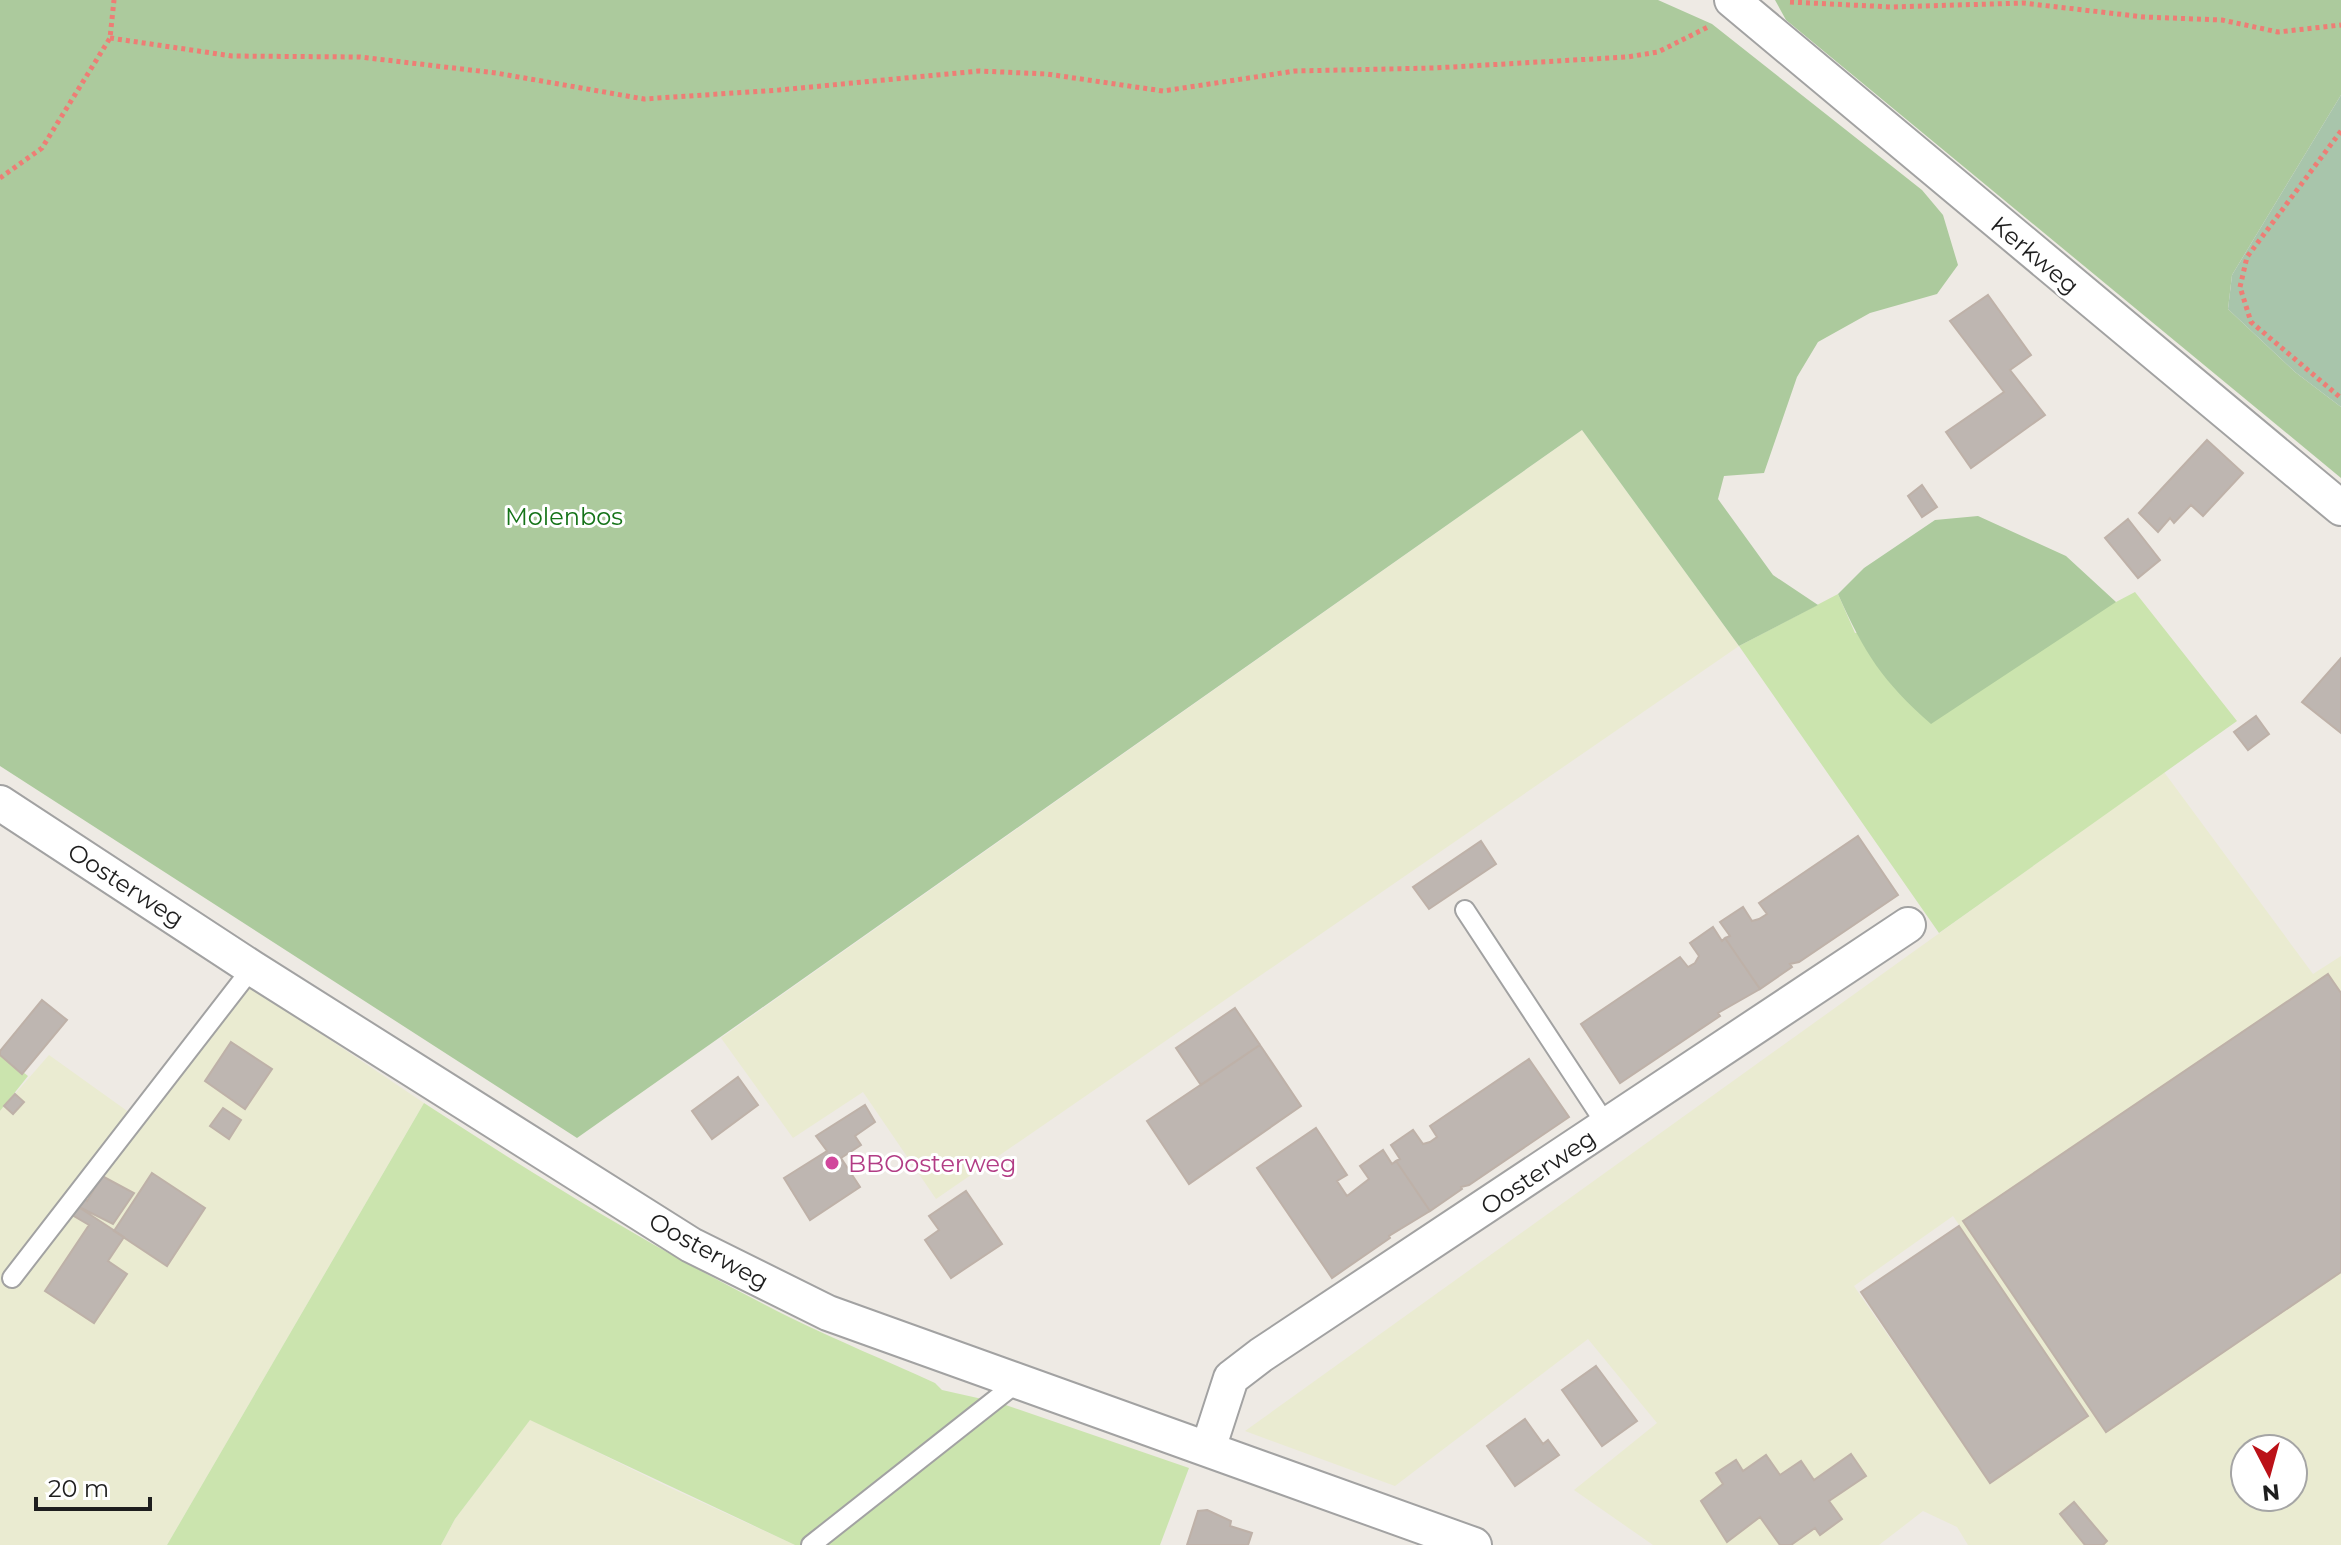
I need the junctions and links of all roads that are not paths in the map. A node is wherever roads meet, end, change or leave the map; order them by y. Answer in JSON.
{"nodes":[{"id":1,"x":1732,"y":2,"type":"edge"},
{"id":2,"x":2341,"y":508,"type":"edge"},
{"id":3,"x":0,"y":803,"type":"edge"},
{"id":4,"x":1465,"y":910,"type":"dead end"},
{"id":5,"x":1908,"y":925,"type":"dead end"},
{"id":6,"x":252,"y":968,"type":"junction"},
{"id":7,"x":1607,"y":1126,"type":"junction"},
{"id":8,"x":12,"y":1278,"type":"dead end"},
{"id":9,"x":1019,"y":1381,"type":"junction"},
{"id":10,"x":1208,"y":1449,"type":"junction"},
{"id":11,"x":811,"y":1545,"type":"edge"},
{"id":12,"x":1474,"y":1545,"type":"edge"}],
"edges":[{"from":1,"to":2,"type":"street","name":"Kerkweg"},
{"from":3,"to":6,"type":"street","name":"Oosterweg"},
{"from":4,"to":7,"type":"lane"},
{"from":5,"to":7,"type":"street","name":"Oosterweg"},
{"from":6,"to":8,"type":"lane"},
{"from":6,"to":9,"type":"street","name":"Oosterweg"},
{"from":7,"to":10,"type":"street","name":"Oosterweg"},
{"from":9,"to":10,"type":"street","name":"Oosterweg"},
{"from":9,"to":11,"type":"lane"},
{"from":10,"to":12,"type":"street","name":"Oosterweg"}]}
